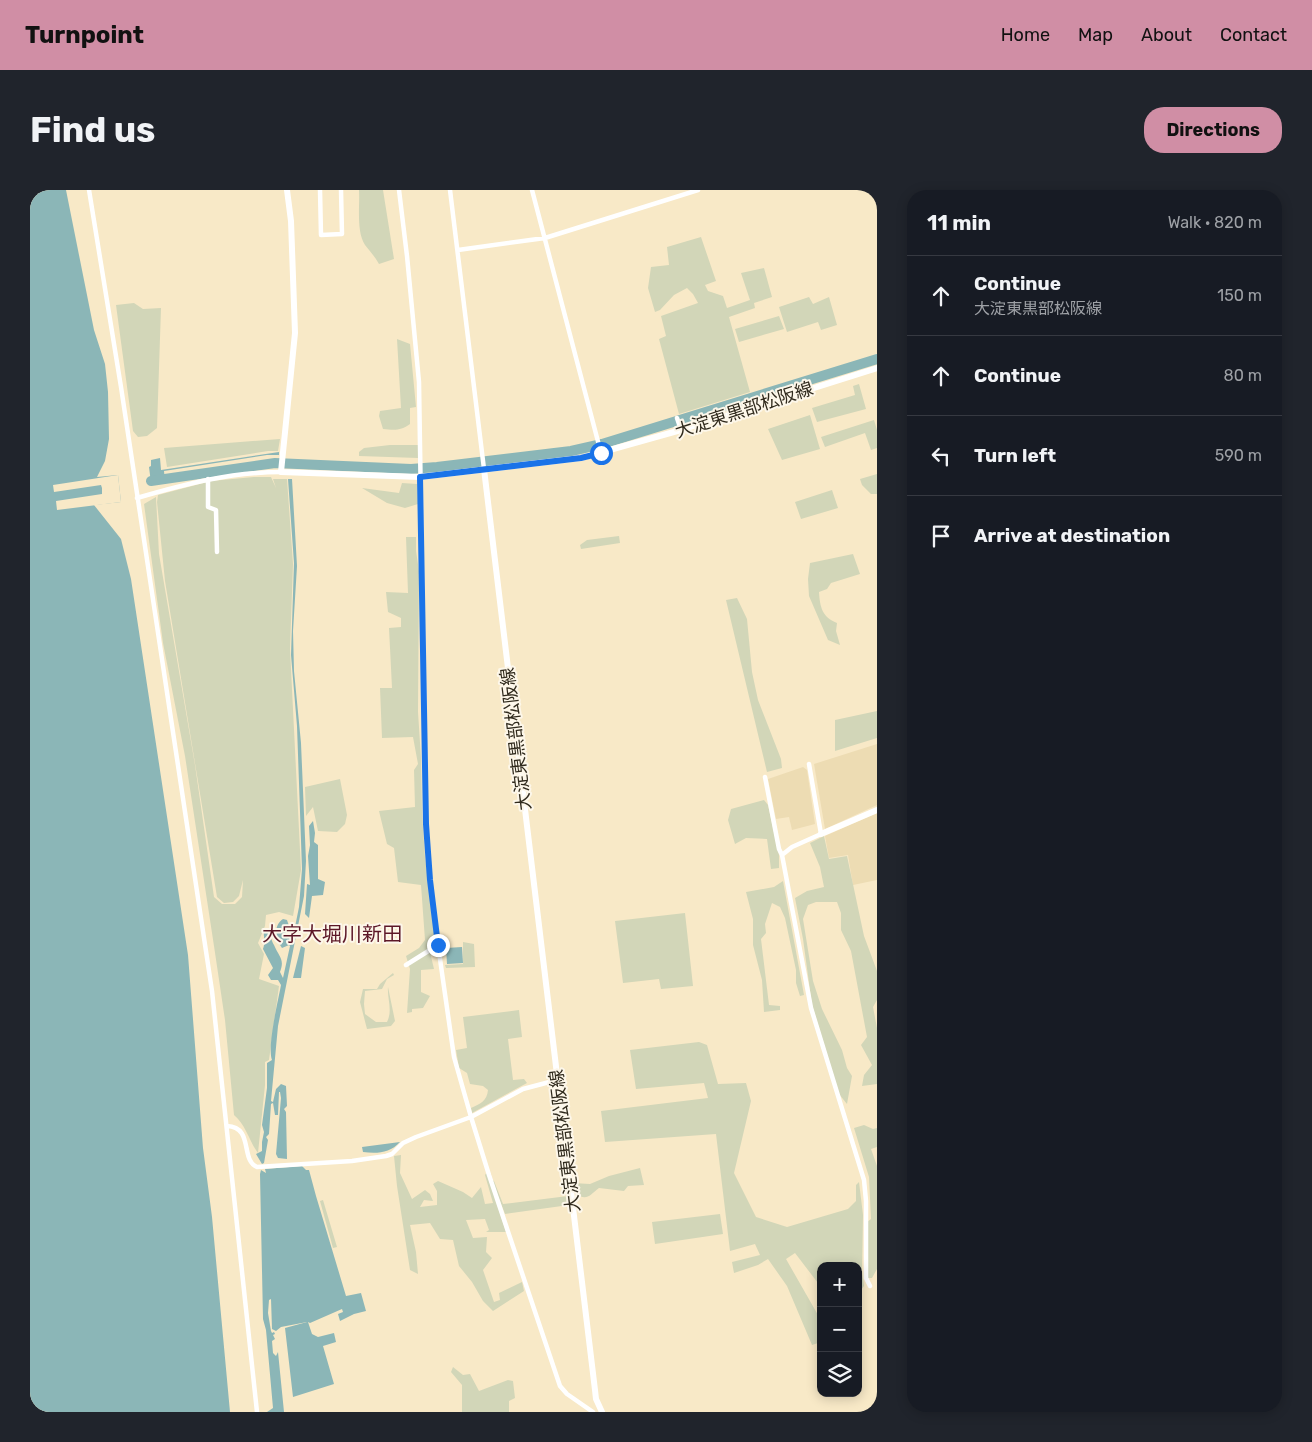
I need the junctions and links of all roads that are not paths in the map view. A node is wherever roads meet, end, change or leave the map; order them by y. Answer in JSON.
{"nodes":[{"id":1,"x":89,"y":190,"type":"edge"},
{"id":2,"x":287,"y":190,"type":"edge"},
{"id":3,"x":320,"y":190,"type":"edge"},
{"id":4,"x":341,"y":190,"type":"edge"},
{"id":5,"x":399,"y":190,"type":"edge"},
{"id":6,"x":450,"y":190,"type":"edge"},
{"id":7,"x":532,"y":190,"type":"edge"},
{"id":8,"x":698,"y":190,"type":"edge"},
{"id":9,"x":545,"y":238,"type":"junction"},
{"id":10,"x":458,"y":250,"type":"junction"},
{"id":11,"x":877,"y":368,"type":"edge"},
{"id":12,"x":677,"y":418,"type":"dead end"},
{"id":13,"x":680,"y":428,"type":"junction"},
{"id":14,"x":601,"y":451,"type":"junction"},
{"id":15,"x":484,"y":467,"type":"junction"},
{"id":16,"x":281,"y":471,"type":"junction"},
{"id":17,"x":421,"y":474,"type":"junction"},
{"id":18,"x":208,"y":479,"type":"junction"},
{"id":19,"x":137,"y":498,"type":"junction"},
{"id":20,"x":217,"y":552,"type":"dead end"},
{"id":21,"x":809,"y":764,"type":"dead end"},
{"id":22,"x":765,"y":776,"type":"dead end"},
{"id":23,"x":877,"y":810,"type":"edge"},
{"id":24,"x":821,"y":834,"type":"junction"},
{"id":25,"x":782,"y":855,"type":"junction"},
{"id":26,"x":438,"y":945,"type":"junction"},
{"id":27,"x":406,"y":965,"type":"dead end"},
{"id":28,"x":557,"y":1080,"type":"junction"},
{"id":29,"x":471,"y":1117,"type":"junction"},
{"id":30,"x":227,"y":1126,"type":"junction"},
{"id":31,"x":870,"y":1286,"type":"dead end"},
{"id":32,"x":257,"y":1412,"type":"edge"},
{"id":33,"x":592,"y":1412,"type":"edge"},
{"id":34,"x":602,"y":1412,"type":"edge"}],
"edges":[{"from":1,"to":19,"type":"street"},
{"from":2,"to":16,"type":"main road"},
{"from":3,"to":4,"type":"street"},
{"from":5,"to":17,"type":"street"},
{"from":6,"to":10,"type":"street"},
{"from":7,"to":9,"type":"street"},
{"from":8,"to":9,"type":"street"},
{"from":9,"to":10,"type":"street"},
{"from":9,"to":14,"type":"street"},
{"from":10,"to":15,"type":"street"},
{"from":11,"to":13,"type":"main road","name":"大淀東黒部松阪線"},
{"from":12,"to":13,"type":"street"},
{"from":13,"to":14,"type":"main road","name":"大淀東黒部松阪線"},
{"from":14,"to":15,"type":"main road","name":"大淀東黒部松阪線"},
{"from":15,"to":17,"type":"main road"},
{"from":15,"to":28,"type":"main road","name":"大淀東黒部松阪線"},
{"from":16,"to":17,"type":"main road"},
{"from":16,"to":18,"type":"street"},
{"from":17,"to":26,"type":"street"},
{"from":18,"to":19,"type":"street"},
{"from":18,"to":20,"type":"street"},
{"from":19,"to":30,"type":"street"},
{"from":21,"to":24,"type":"street"},
{"from":22,"to":25,"type":"street"},
{"from":23,"to":24,"type":"main road"},
{"from":24,"to":25,"type":"street"},
{"from":25,"to":31,"type":"street"},
{"from":26,"to":27,"type":"street"},
{"from":26,"to":29,"type":"street"},
{"from":28,"to":29,"type":"street"},
{"from":28,"to":34,"type":"main road","name":"大淀東黒部松阪線"},
{"from":29,"to":30,"type":"street"},
{"from":29,"to":33,"type":"street"},
{"from":30,"to":32,"type":"street"}]}
